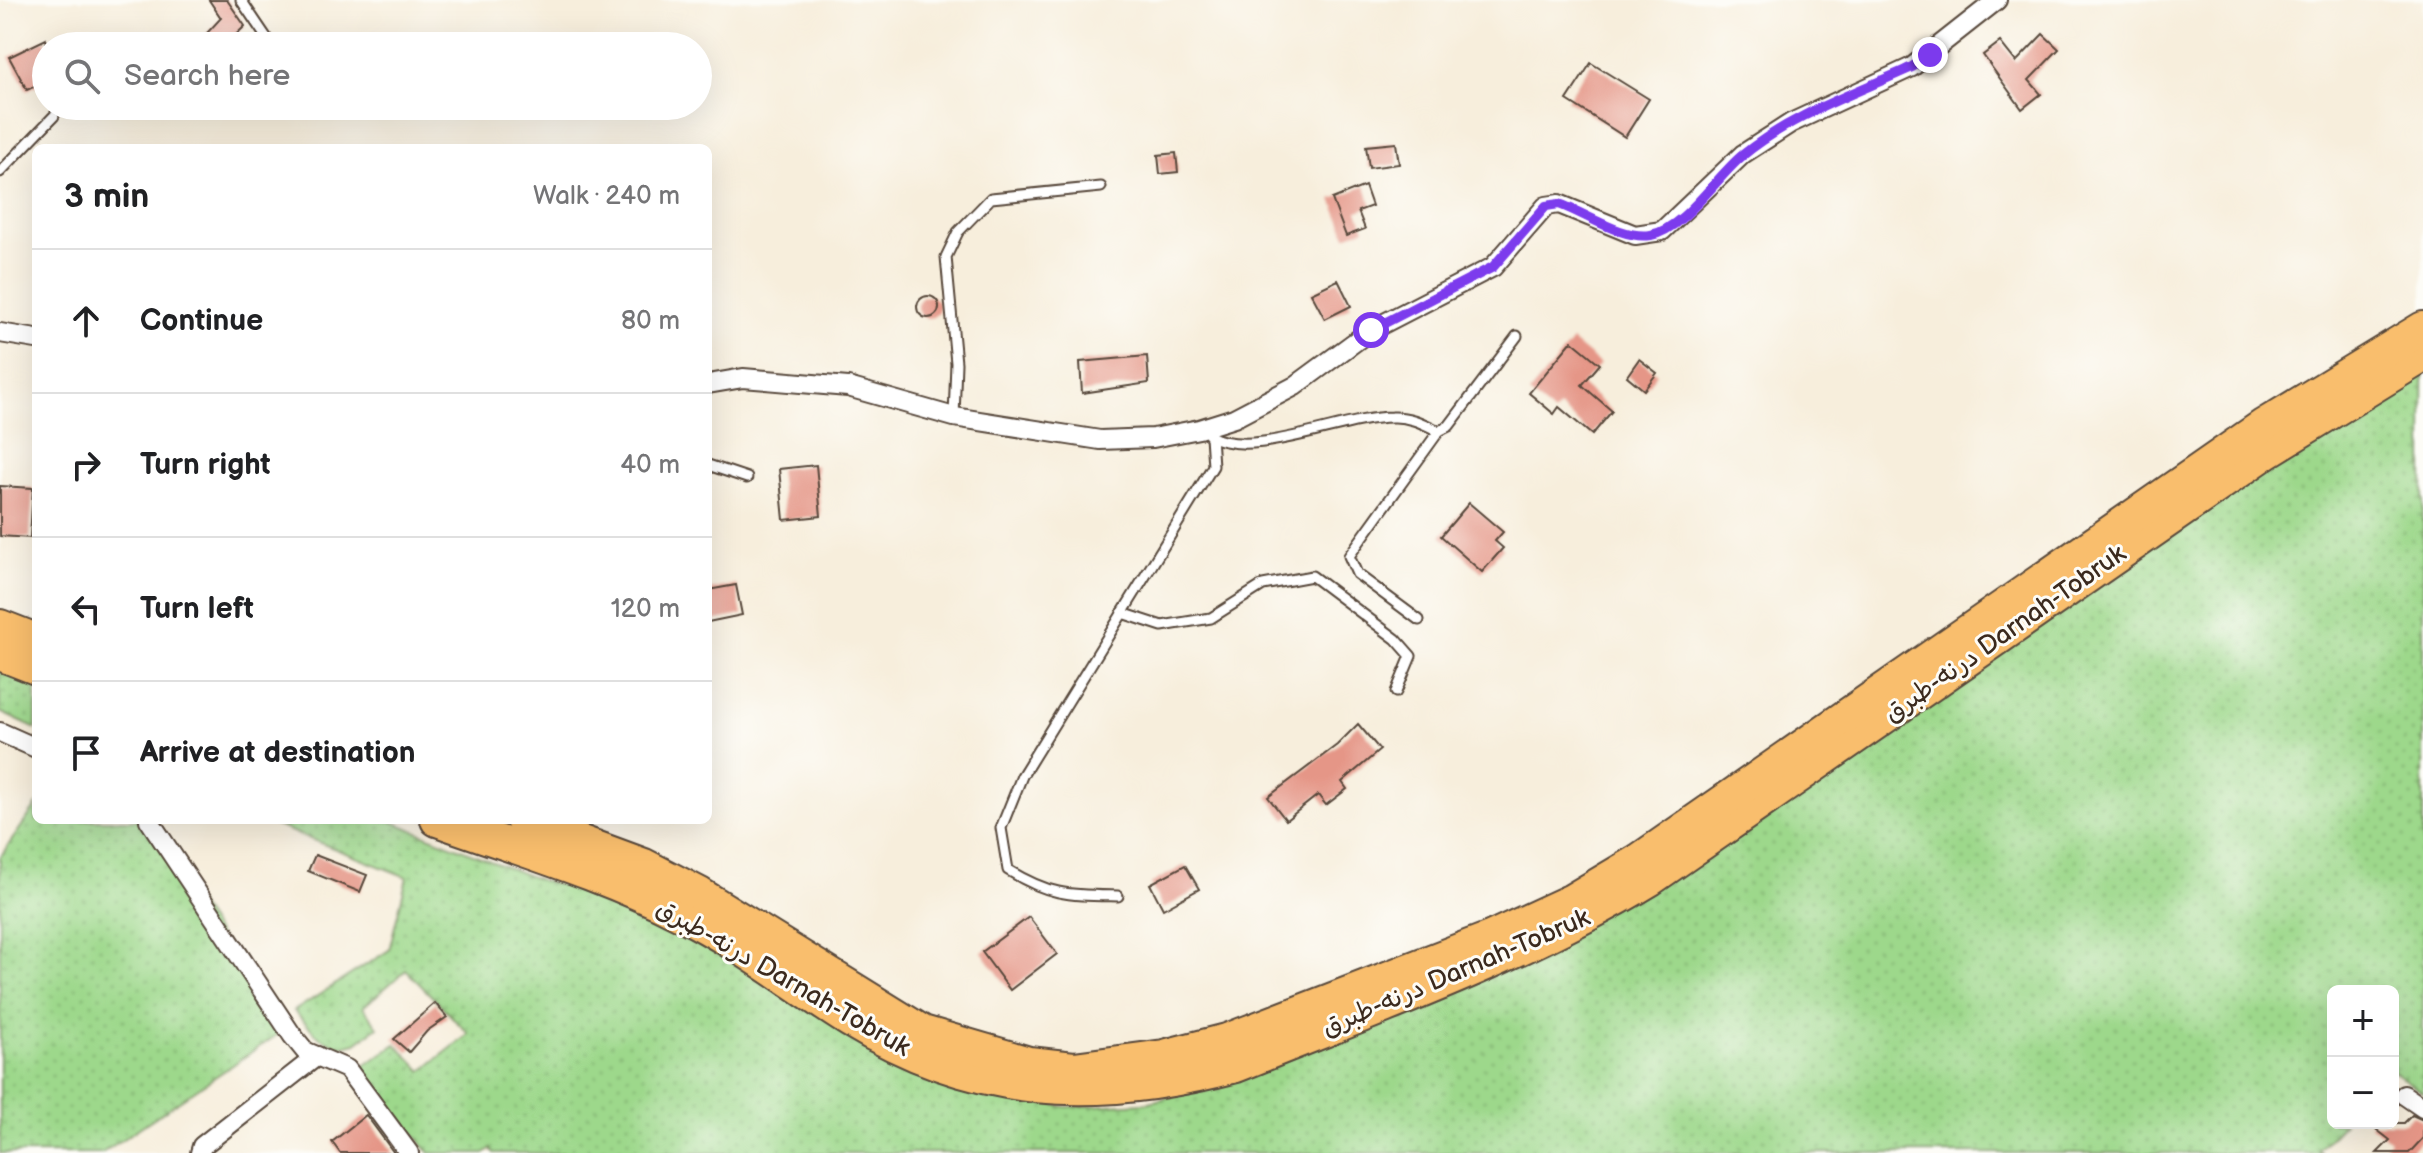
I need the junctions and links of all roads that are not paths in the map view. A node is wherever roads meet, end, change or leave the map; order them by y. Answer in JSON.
{"nodes":[{"id":1,"x":241,"y":0,"type":"edge"},
{"id":2,"x":1997,"y":0,"type":"edge"},
{"id":3,"x":263,"y":32,"type":"edge"},
{"id":4,"x":50,"y":120,"type":"edge"},
{"id":5,"x":0,"y":172,"type":"edge"},
{"id":6,"x":1101,"y":187,"type":"dead end"},
{"id":7,"x":2423,"y":328,"type":"edge"},
{"id":8,"x":0,"y":333,"type":"edge"},
{"id":9,"x":1517,"y":336,"type":"dead end"},
{"id":10,"x":32,"y":338,"type":"edge"},
{"id":11,"x":2423,"y":356,"type":"edge"},
{"id":12,"x":712,"y":383,"type":"edge"},
{"id":13,"x":954,"y":417,"type":"junction"},
{"id":14,"x":1439,"y":431,"type":"junction"},
{"id":15,"x":1205,"y":432,"type":"junction"},
{"id":16,"x":712,"y":466,"type":"edge"},
{"id":17,"x":747,"y":478,"type":"dead end"},
{"id":18,"x":1122,"y":613,"type":"junction"},
{"id":19,"x":1419,"y":620,"type":"dead end"},
{"id":20,"x":0,"y":626,"type":"edge"},
{"id":21,"x":32,"y":638,"type":"edge"},
{"id":22,"x":0,"y":654,"type":"edge"},
{"id":23,"x":32,"y":666,"type":"edge"},
{"id":24,"x":1396,"y":692,"type":"dead end"},
{"id":25,"x":0,"y":732,"type":"edge"},
{"id":26,"x":32,"y":746,"type":"edge"},
{"id":27,"x":152,"y":824,"type":"edge"},
{"id":28,"x":447,"y":824,"type":"edge"},
{"id":29,"x":533,"y":824,"type":"edge"},
{"id":30,"x":1118,"y":896,"type":"dead end"},
{"id":31,"x":317,"y":1056,"type":"junction"},
{"id":32,"x":2404,"y":1095,"type":"dead end"},
{"id":33,"x":2423,"y":1108,"type":"edge"},
{"id":34,"x":401,"y":1150,"type":"edge"},
{"id":35,"x":200,"y":1153,"type":"edge"}],
"edges":[{"from":1,"to":3,"type":"lane"},
{"from":2,"to":15,"type":"street"},
{"from":4,"to":5,"type":"lane"},
{"from":6,"to":13,"type":"lane"},
{"from":7,"to":29,"type":"highway","name":"درنه-طبرق Darnah-Tobruk"},
{"from":8,"to":10,"type":"street"},
{"from":9,"to":14,"type":"lane"},
{"from":11,"to":28,"type":"highway","name":"درنه-طبرق Darnah-Tobruk"},
{"from":12,"to":13,"type":"street"},
{"from":13,"to":15,"type":"street"},
{"from":14,"to":15,"type":"lane"},
{"from":14,"to":19,"type":"lane"},
{"from":15,"to":18,"type":"lane"},
{"from":16,"to":17,"type":"lane"},
{"from":18,"to":24,"type":"lane"},
{"from":18,"to":30,"type":"lane"},
{"from":20,"to":21,"type":"highway"},
{"from":22,"to":23,"type":"highway"},
{"from":25,"to":26,"type":"street"},
{"from":27,"to":31,"type":"street"},
{"from":31,"to":34,"type":"street"},
{"from":31,"to":35,"type":"street"},
{"from":32,"to":33,"type":"street"}]}
